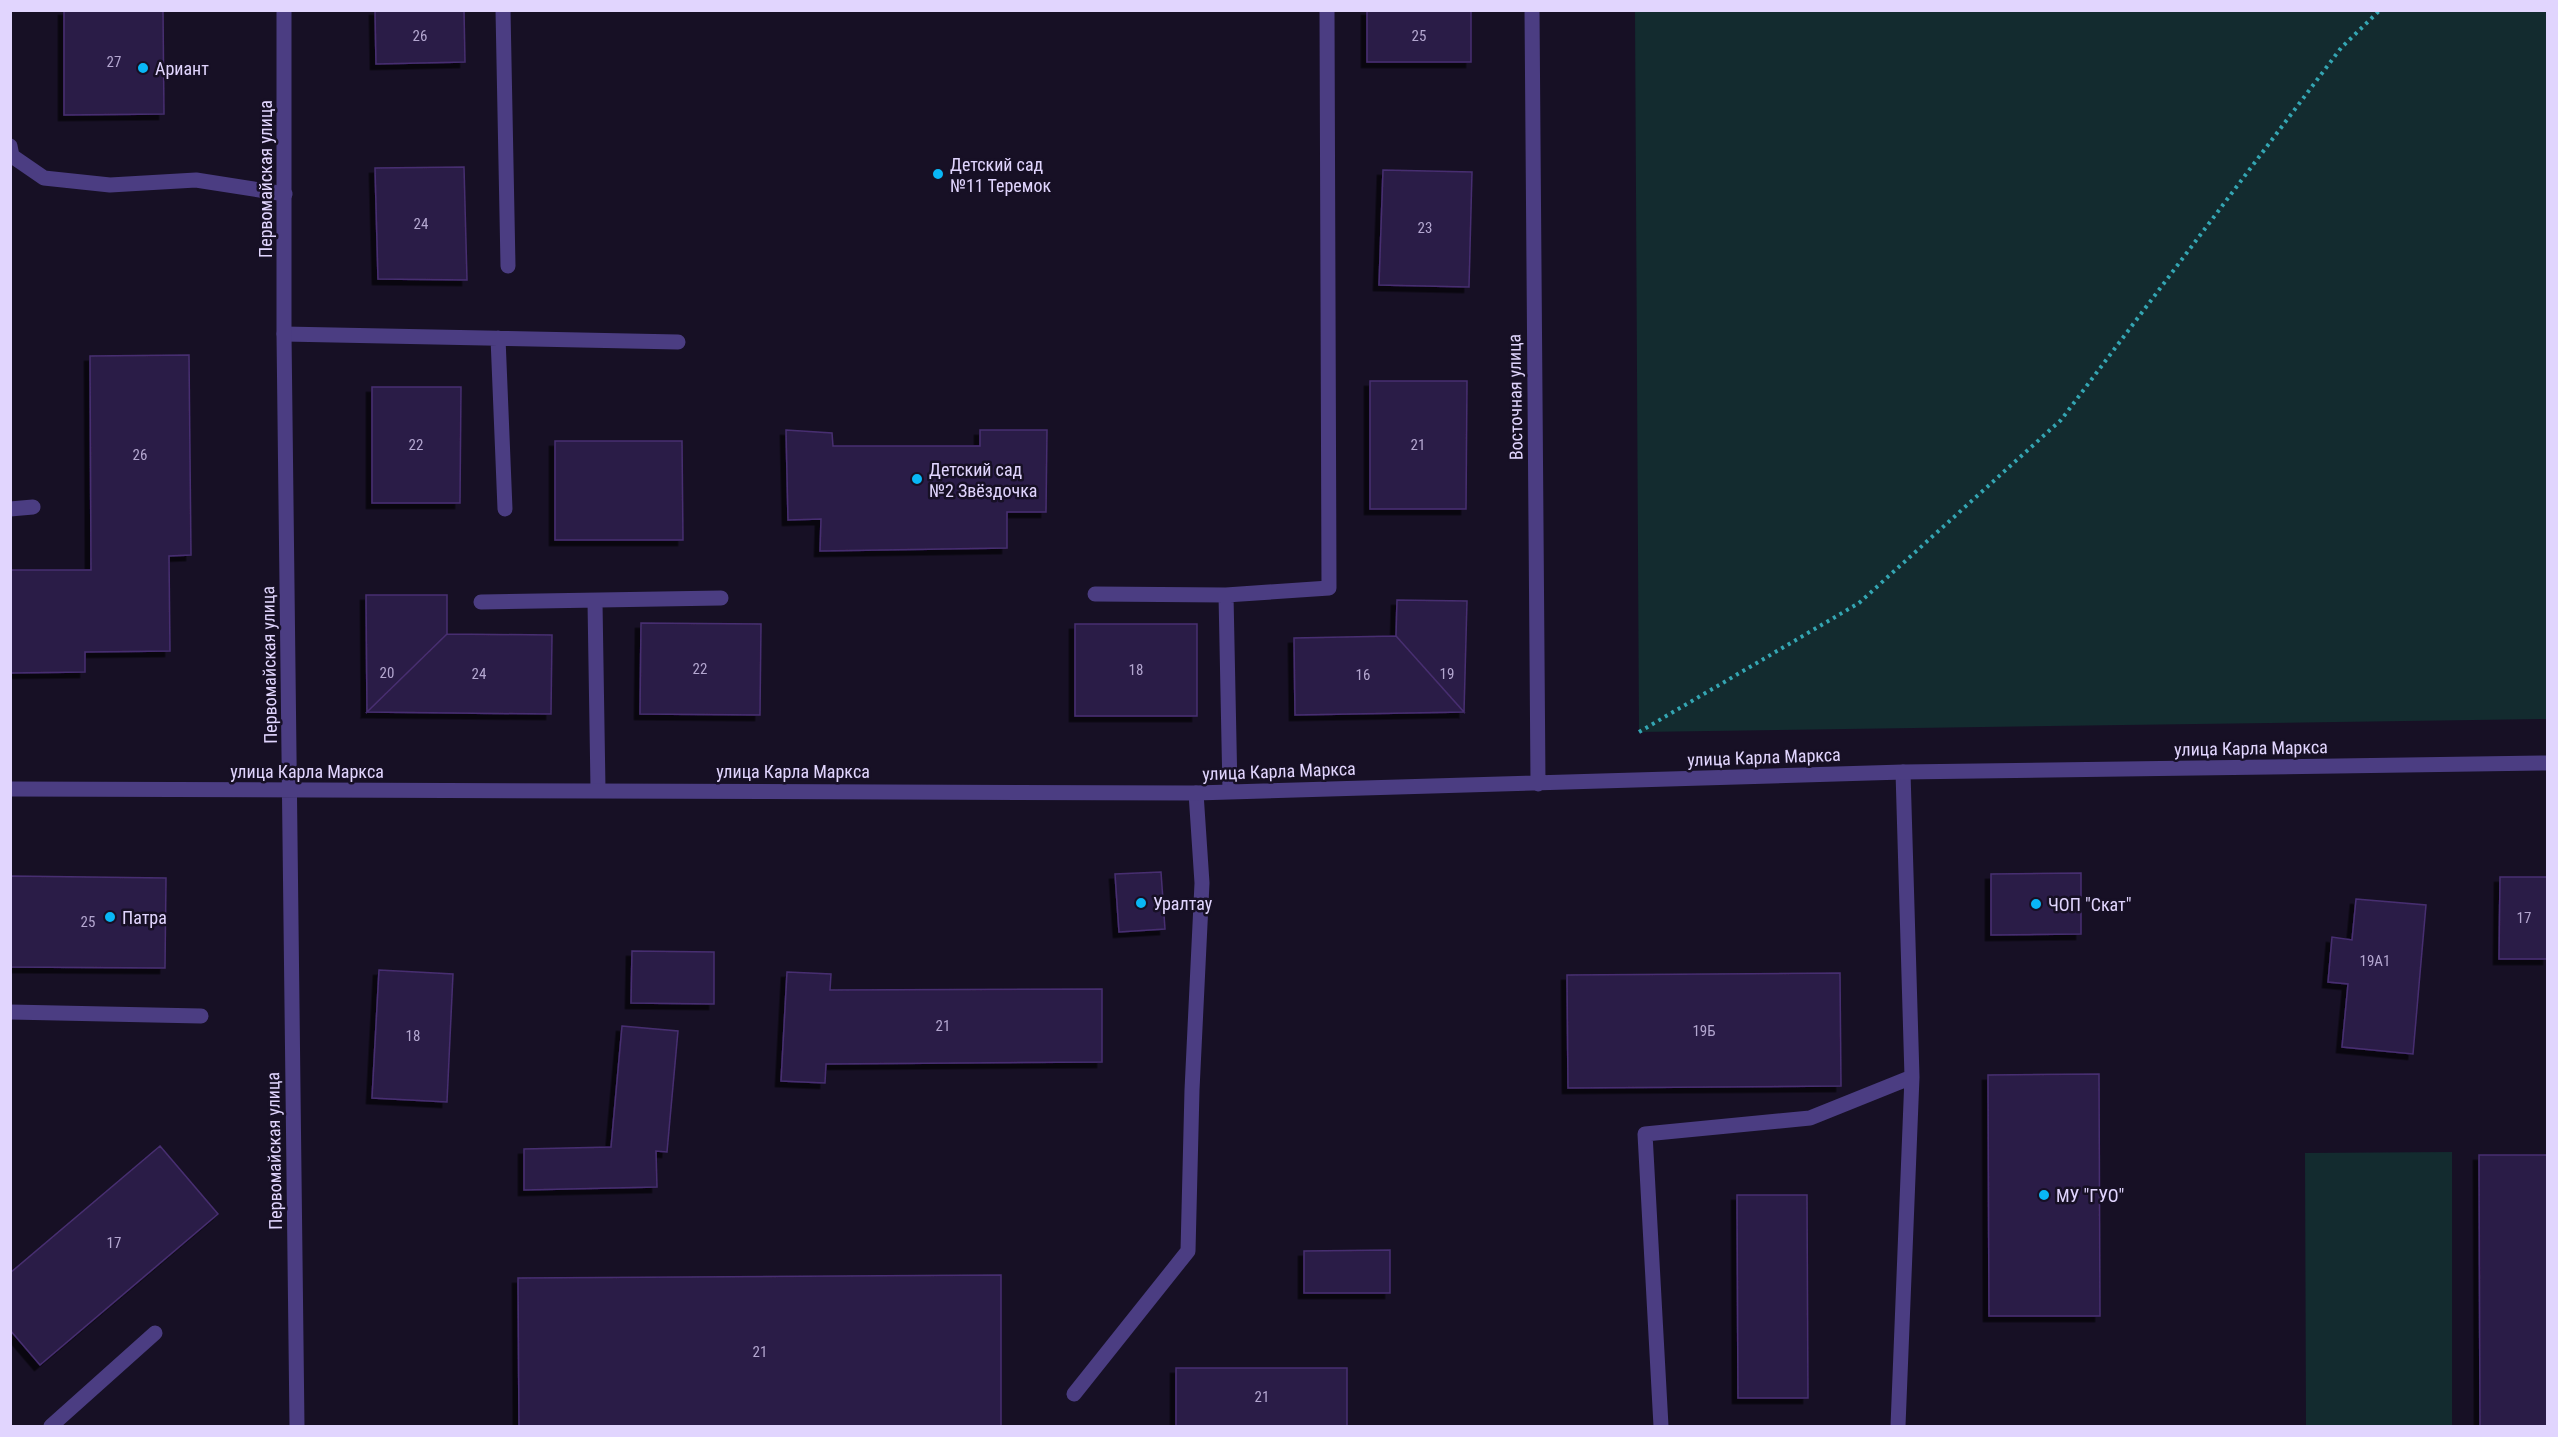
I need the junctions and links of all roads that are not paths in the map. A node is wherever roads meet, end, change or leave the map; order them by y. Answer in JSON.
{"nodes":[{"id":1,"x":284,"y":10,"type":"edge"},
{"id":2,"x":503,"y":10,"type":"edge"},
{"id":3,"x":1327,"y":10,"type":"edge"},
{"id":4,"x":1532,"y":10,"type":"edge"},
{"id":5,"x":10,"y":146,"type":"edge"},
{"id":6,"x":285,"y":194,"type":"junction"},
{"id":7,"x":508,"y":266,"type":"dead end"},
{"id":8,"x":284,"y":334,"type":"junction"},
{"id":9,"x":498,"y":338,"type":"junction"},
{"id":10,"x":678,"y":342,"type":"dead end"},
{"id":11,"x":33,"y":507,"type":"dead end"},
{"id":12,"x":10,"y":509,"type":"edge"},
{"id":13,"x":505,"y":509,"type":"dead end"},
{"id":14,"x":1095,"y":594,"type":"dead end"},
{"id":15,"x":1226,"y":594,"type":"junction"},
{"id":16,"x":721,"y":598,"type":"dead end"},
{"id":17,"x":481,"y":602,"type":"dead end"},
{"id":18,"x":596,"y":602,"type":"junction"},
{"id":19,"x":2547,"y":763,"type":"edge"},
{"id":20,"x":1903,"y":772,"type":"junction"},
{"id":21,"x":1538,"y":784,"type":"junction"},
{"id":22,"x":10,"y":789,"type":"edge"},
{"id":23,"x":598,"y":789,"type":"junction"},
{"id":24,"x":1230,"y":791,"type":"junction"},
{"id":25,"x":290,"y":792,"type":"junction"},
{"id":26,"x":1196,"y":793,"type":"junction"},
{"id":27,"x":10,"y":1012,"type":"edge"},
{"id":28,"x":201,"y":1016,"type":"dead end"},
{"id":29,"x":1912,"y":1077,"type":"junction"},
{"id":30,"x":155,"y":1333,"type":"dead end"},
{"id":31,"x":1074,"y":1394,"type":"dead end"},
{"id":32,"x":51,"y":1426,"type":"edge"},
{"id":33,"x":297,"y":1426,"type":"edge"},
{"id":34,"x":1661,"y":1426,"type":"edge"},
{"id":35,"x":1898,"y":1426,"type":"edge"}],
"edges":[{"from":1,"to":6,"type":"street","name":"Первомайская улица"},
{"from":2,"to":7,"type":"street"},
{"from":3,"to":15,"type":"street"},
{"from":4,"to":21,"type":"street","name":"Восточная улица"},
{"from":5,"to":6,"type":"street"},
{"from":6,"to":8,"type":"street","name":"Первомайская улица"},
{"from":8,"to":9,"type":"street"},
{"from":8,"to":25,"type":"street","name":"Первомайская улица"},
{"from":9,"to":10,"type":"street"},
{"from":9,"to":13,"type":"street"},
{"from":11,"to":12,"type":"street"},
{"from":14,"to":15,"type":"street"},
{"from":15,"to":24,"type":"street"},
{"from":16,"to":18,"type":"street"},
{"from":17,"to":18,"type":"street"},
{"from":18,"to":23,"type":"street"},
{"from":19,"to":20,"type":"street","name":"улица Карла Маркса"},
{"from":20,"to":21,"type":"street","name":"улица Карла Маркса"},
{"from":20,"to":29,"type":"street"},
{"from":21,"to":24,"type":"street","name":"улица Карла Маркса"},
{"from":22,"to":25,"type":"street","name":"улица Карла Маркса"},
{"from":23,"to":25,"type":"street","name":"улица Карла Маркса"},
{"from":23,"to":26,"type":"street","name":"улица Карла Маркса"},
{"from":24,"to":26,"type":"street","name":"улица Карла Маркса"},
{"from":25,"to":33,"type":"street","name":"Первомайская улица"},
{"from":26,"to":31,"type":"street"},
{"from":27,"to":28,"type":"street"},
{"from":29,"to":34,"type":"street"},
{"from":29,"to":35,"type":"street"},
{"from":30,"to":32,"type":"street"}]}
